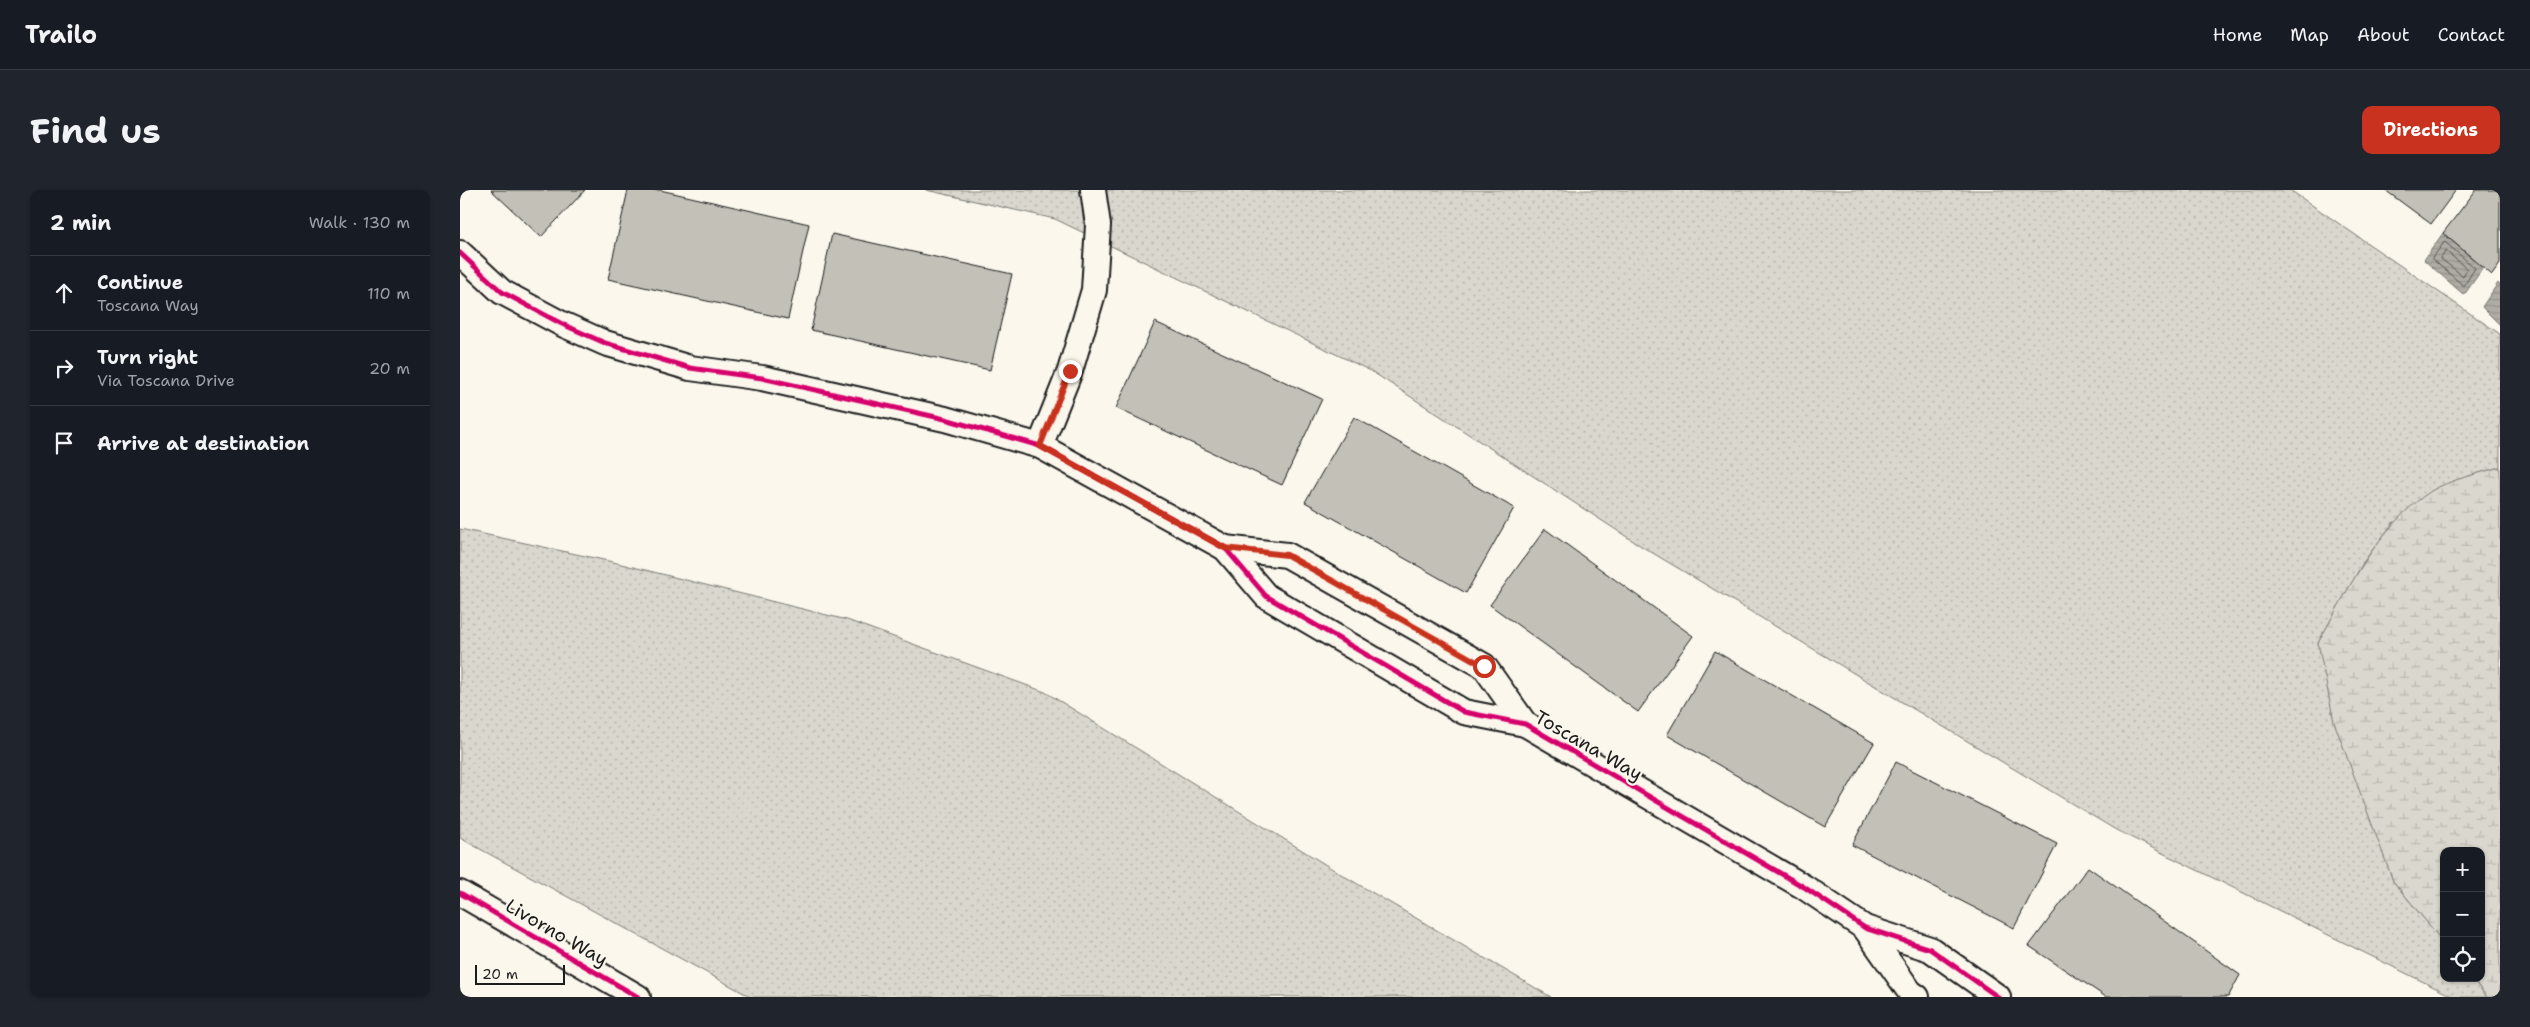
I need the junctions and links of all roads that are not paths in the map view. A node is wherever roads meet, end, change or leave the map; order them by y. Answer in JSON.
{"nodes":[{"id":1,"x":1094,"y":190,"type":"edge"},
{"id":2,"x":460,"y":253,"type":"edge"},
{"id":3,"x":469,"y":272,"type":"edge"},
{"id":4,"x":1040,"y":446,"type":"junction"},
{"id":5,"x":1225,"y":548,"type":"junction"},
{"id":6,"x":1525,"y":724,"type":"junction"},
{"id":7,"x":460,"y":893,"type":"edge"},
{"id":8,"x":1865,"y":928,"type":"junction"},
{"id":9,"x":638,"y":997,"type":"edge"},
{"id":10,"x":1917,"y":997,"type":"edge"},
{"id":11,"x":1998,"y":997,"type":"edge"}],
"edges":[{"from":1,"to":4,"type":"street"},
{"from":2,"to":3,"type":"street","name":"Toscana Way"},
{"from":3,"to":4,"type":"street","name":"Toscana Way"},
{"from":4,"to":5,"type":"street","name":"Toscana Way"},
{"from":5,"to":6,"type":"street","name":"Toscana Way"},
{"from":5,"to":6,"type":"street","name":"Toscana Way"},
{"from":6,"to":8,"type":"street","name":"Toscana Way"},
{"from":7,"to":9,"type":"street","name":"Livorno Way"},
{"from":8,"to":10,"type":"street","name":"Toscana Way"},
{"from":8,"to":11,"type":"street","name":"Toscana Way"}]}
